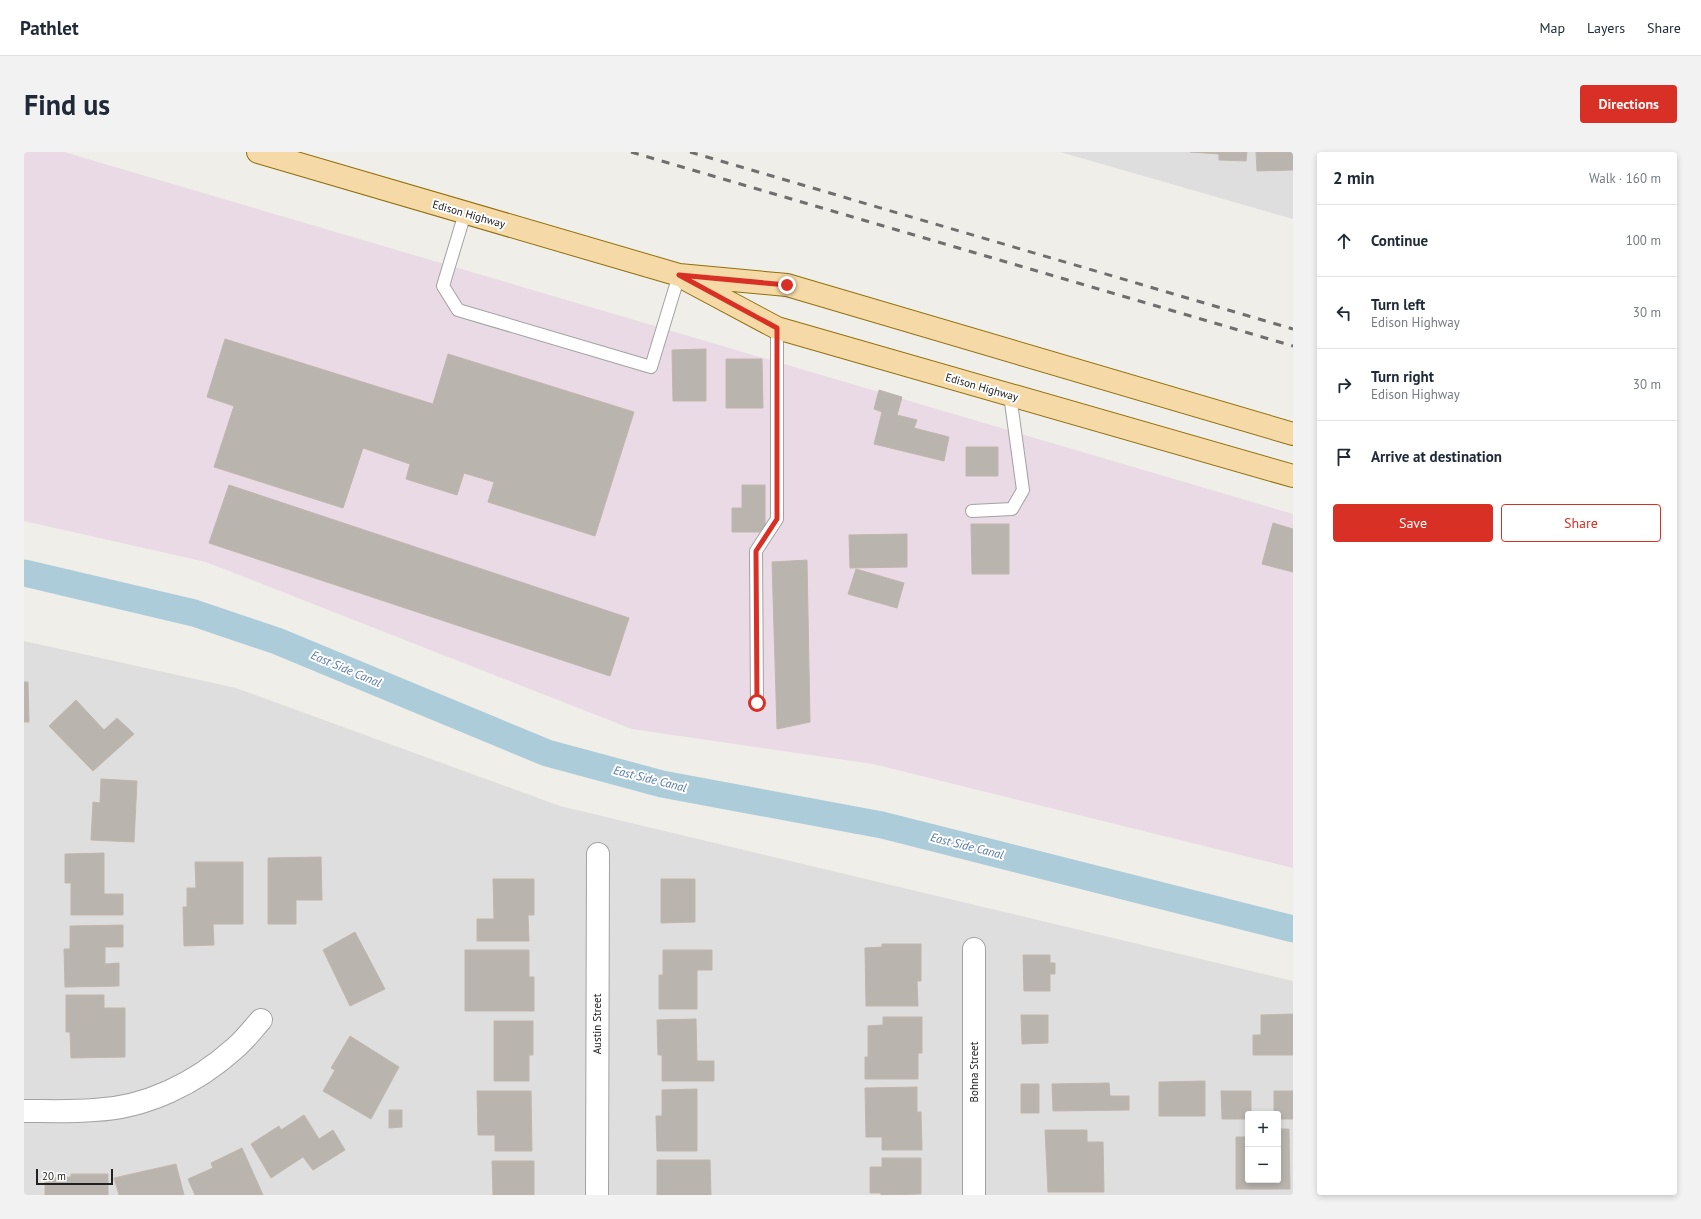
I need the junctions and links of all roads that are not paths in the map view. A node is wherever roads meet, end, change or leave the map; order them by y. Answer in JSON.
{"nodes":[{"id":1,"x":258,"y":152,"type":"edge"},
{"id":2,"x":465,"y":213,"type":"junction"},
{"id":3,"x":679,"y":275,"type":"junction"},
{"id":4,"x":777,"y":328,"type":"junction"},
{"id":5,"x":1010,"y":395,"type":"junction"},
{"id":6,"x":1293,"y":434,"type":"edge"},
{"id":7,"x":1293,"y":476,"type":"edge"},
{"id":8,"x":972,"y":511,"type":"dead end"},
{"id":9,"x":757,"y":703,"type":"dead end"},
{"id":10,"x":598,"y":854,"type":"dead end"},
{"id":11,"x":974,"y":949,"type":"dead end"},
{"id":12,"x":261,"y":1020,"type":"dead end"},
{"id":13,"x":24,"y":1111,"type":"edge"},
{"id":14,"x":597,"y":1195,"type":"edge"},
{"id":15,"x":974,"y":1195,"type":"edge"}],
"edges":[{"from":1,"to":2,"type":"main road","name":"Edison Highway"},
{"from":2,"to":3,"type":"main road","name":"Edison Highway"},
{"from":2,"to":3,"type":"lane"},
{"from":3,"to":4,"type":"main road","name":"Edison Highway"},
{"from":3,"to":6,"type":"main road","name":"Edison Highway"},
{"from":4,"to":5,"type":"main road","name":"Edison Highway"},
{"from":4,"to":9,"type":"lane"},
{"from":5,"to":7,"type":"main road","name":"Edison Highway"},
{"from":5,"to":8,"type":"lane"},
{"from":10,"to":14,"type":"street","name":"Austin Street"},
{"from":11,"to":15,"type":"street","name":"Bohna Street"},
{"from":12,"to":13,"type":"street"}]}
